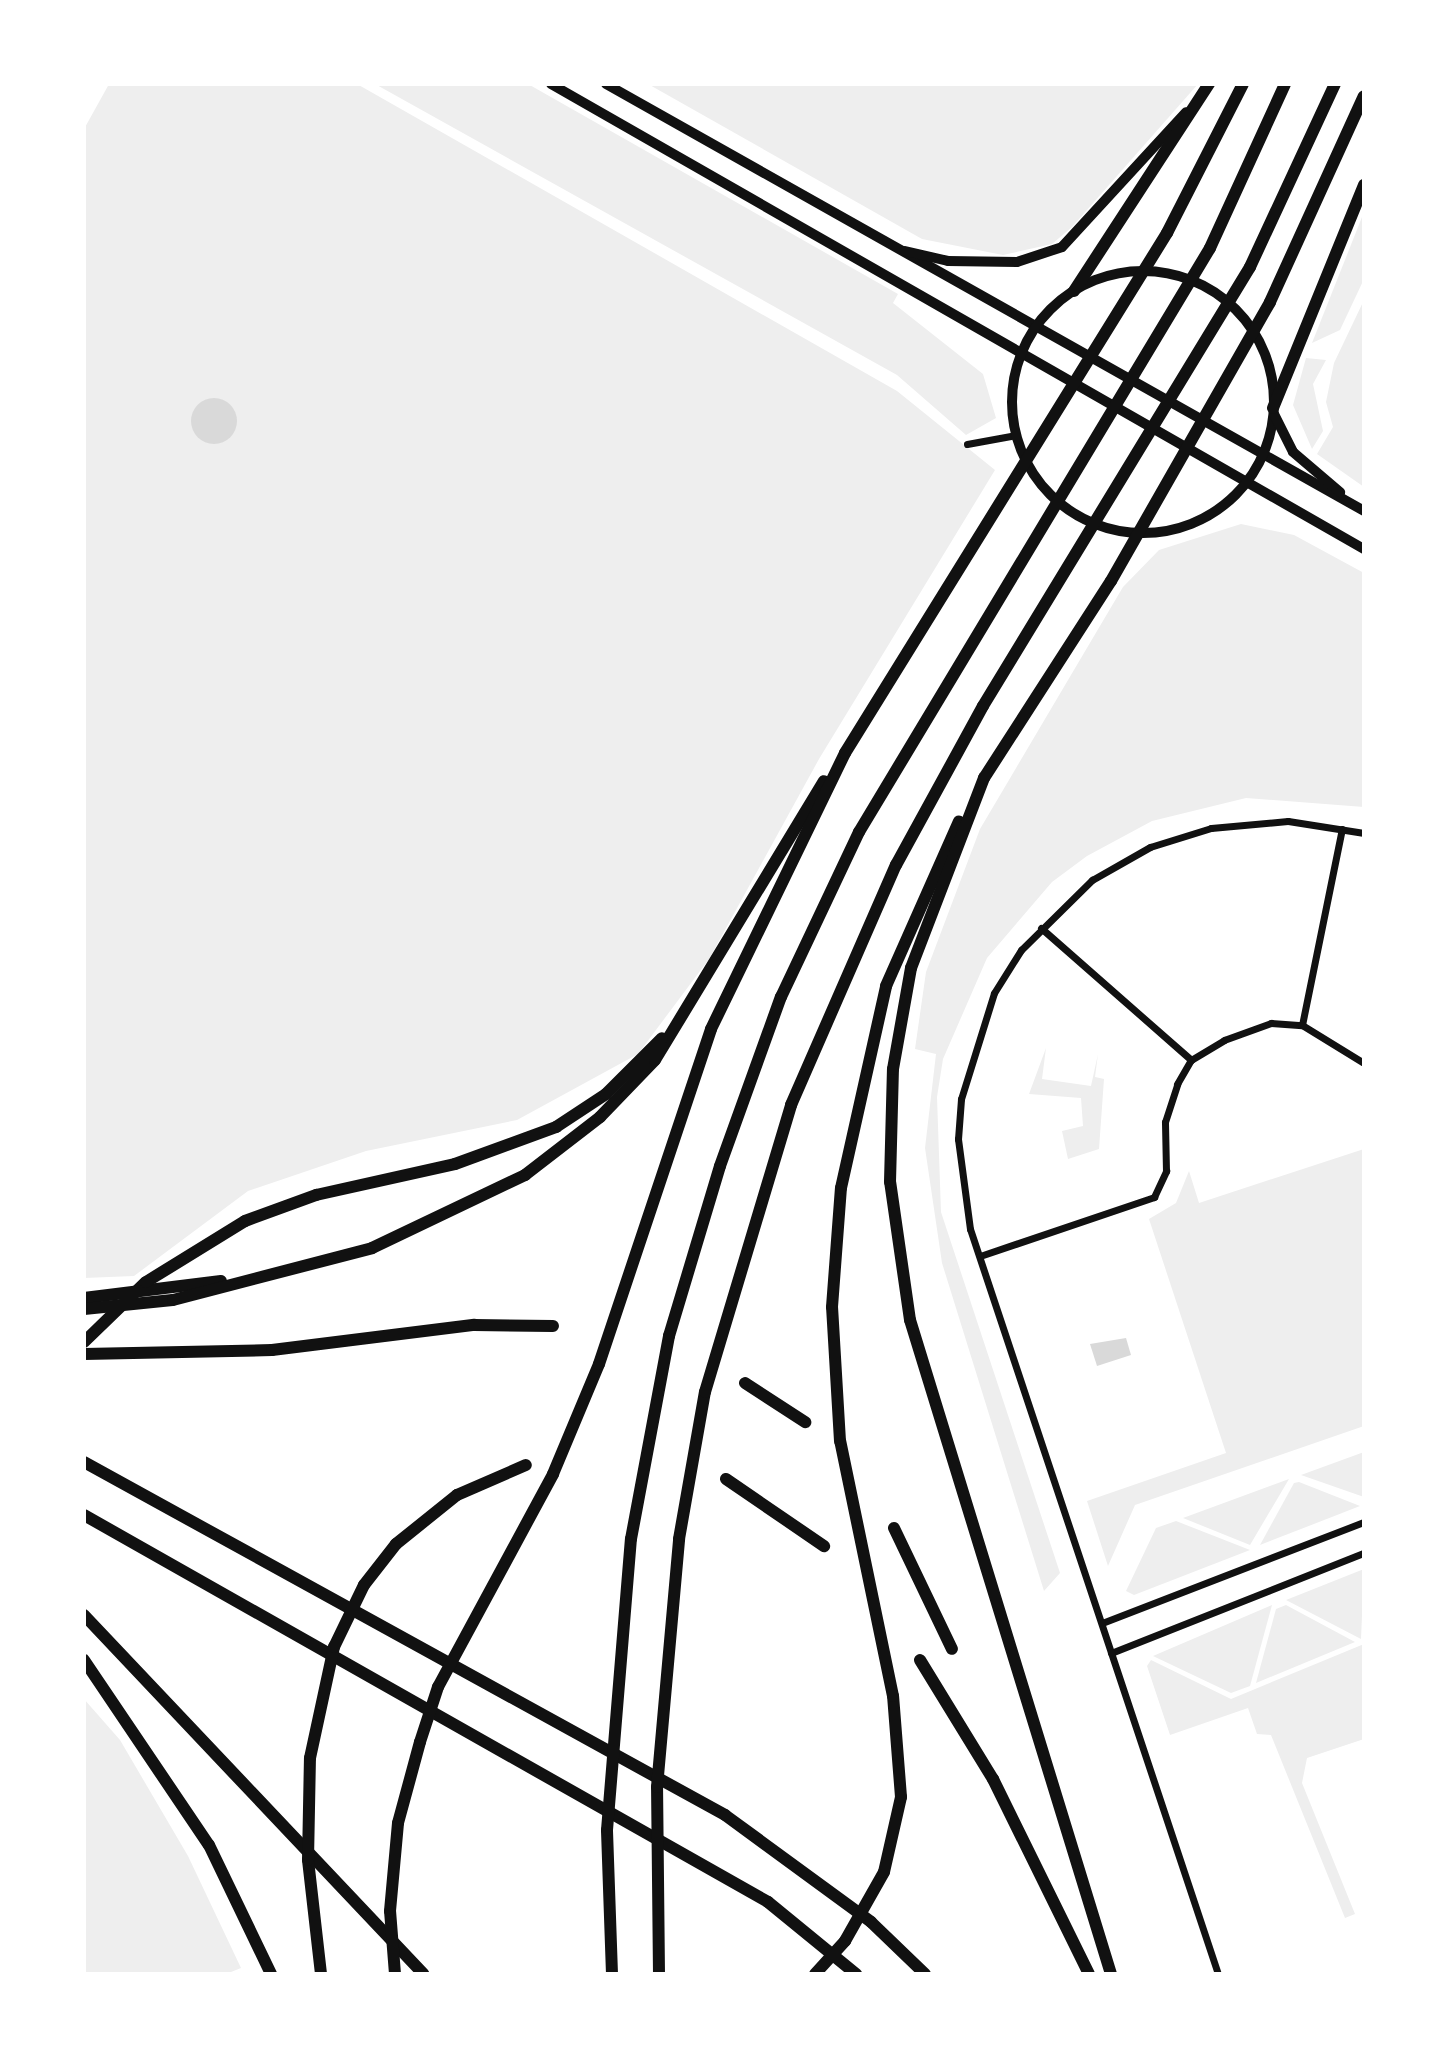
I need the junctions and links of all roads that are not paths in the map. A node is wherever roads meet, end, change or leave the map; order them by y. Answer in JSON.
{"nodes":[{"id":1,"x":551,"y":84,"type":"edge"},
{"id":2,"x":606,"y":84,"type":"edge"},
{"id":3,"x":1243,"y":84,"type":"edge"},
{"id":4,"x":1285,"y":84,"type":"edge"},
{"id":5,"x":1335,"y":84,"type":"edge"},
{"id":6,"x":1208,"y":87,"type":"edge"},
{"id":7,"x":1364,"y":96,"type":"edge"},
{"id":8,"x":1364,"y":185,"type":"edge"},
{"id":9,"x":891,"y":248,"type":"junction"},
{"id":10,"x":1074,"y":291,"type":"junction"},
{"id":11,"x":1037,"y":325,"type":"junction"},
{"id":12,"x":1022,"y":353,"type":"junction"},
{"id":13,"x":1273,"y":408,"type":"junction"},
{"id":14,"x":1016,"y":435,"type":"junction"},
{"id":15,"x":967,"y":444,"type":"dead end"},
{"id":16,"x":1262,"y":454,"type":"junction"},
{"id":17,"x":1245,"y":484,"type":"junction"},
{"id":18,"x":1364,"y":510,"type":"edge"},
{"id":19,"x":1364,"y":549,"type":"edge"},
{"id":20,"x":845,"y":753,"type":"junction"},
{"id":21,"x":984,"y":778,"type":"junction"},
{"id":22,"x":1342,"y":829,"type":"junction"},
{"id":23,"x":1364,"y":833,"type":"edge"},
{"id":24,"x":1041,"y":928,"type":"junction"},
{"id":25,"x":690,"y":1005,"type":"junction"},
{"id":26,"x":1302,"y":1025,"type":"junction"},
{"id":27,"x":1191,"y":1060,"type":"junction"},
{"id":28,"x":1364,"y":1063,"type":"edge"},
{"id":29,"x":980,"y":1256,"type":"junction"},
{"id":30,"x":288,"y":1271,"type":"junction"},
{"id":31,"x":84,"y":1298,"type":"edge"},
{"id":32,"x":84,"y":1309,"type":"edge"},
{"id":33,"x":553,"y":1326,"type":"dead end"},
{"id":34,"x":84,"y":1342,"type":"edge"},
{"id":35,"x":84,"y":1354,"type":"edge"},
{"id":36,"x":745,"y":1383,"type":"dead end"},
{"id":37,"x":805,"y":1422,"type":"dead end"},
{"id":38,"x":84,"y":1462,"type":"edge"},
{"id":39,"x":526,"y":1465,"type":"dead end"},
{"id":40,"x":726,"y":1479,"type":"dead end"},
{"id":41,"x":84,"y":1515,"type":"edge"},
{"id":42,"x":1364,"y":1522,"type":"edge"},
{"id":43,"x":894,"y":1528,"type":"dead end"},
{"id":44,"x":824,"y":1546,"type":"dead end"},
{"id":45,"x":1364,"y":1553,"type":"edge"},
{"id":46,"x":84,"y":1615,"type":"edge"},
{"id":47,"x":1102,"y":1623,"type":"junction"},
{"id":48,"x":952,"y":1649,"type":"dead end"},
{"id":49,"x":1111,"y":1653,"type":"junction"},
{"id":50,"x":84,"y":1660,"type":"edge"},
{"id":51,"x":920,"y":1660,"type":"dead end"},
{"id":52,"x":271,"y":1974,"type":"edge"},
{"id":53,"x":321,"y":1974,"type":"edge"},
{"id":54,"x":395,"y":1974,"type":"edge"},
{"id":55,"x":424,"y":1974,"type":"edge"},
{"id":56,"x":612,"y":1974,"type":"edge"},
{"id":57,"x":659,"y":1974,"type":"edge"},
{"id":58,"x":815,"y":1974,"type":"edge"},
{"id":59,"x":856,"y":1974,"type":"edge"},
{"id":60,"x":925,"y":1974,"type":"edge"},
{"id":61,"x":1089,"y":1974,"type":"edge"},
{"id":62,"x":1111,"y":1974,"type":"edge"},
{"id":63,"x":1218,"y":1974,"type":"edge"}],
"edges":[{"from":1,"to":12,"type":"main road"},
{"from":2,"to":9,"type":"main road"},
{"from":3,"to":20,"type":"highway"},
{"from":4,"to":56,"type":"highway"},
{"from":5,"to":57,"type":"highway"},
{"from":6,"to":9,"type":"main road"},
{"from":6,"to":10,"type":"highway"},
{"from":7,"to":21,"type":"highway"},
{"from":8,"to":13,"type":"highway"},
{"from":9,"to":11,"type":"main road"},
{"from":10,"to":11,"type":"main road"},
{"from":10,"to":13,"type":"main road"},
{"from":11,"to":12,"type":"main road"},
{"from":11,"to":16,"type":"main road"},
{"from":12,"to":14,"type":"main road"},
{"from":12,"to":17,"type":"main road"},
{"from":13,"to":16,"type":"main road"},
{"from":13,"to":18,"type":"main road"},
{"from":14,"to":15,"type":"street"},
{"from":14,"to":17,"type":"main road"},
{"from":16,"to":17,"type":"main road"},
{"from":16,"to":18,"type":"main road"},
{"from":17,"to":19,"type":"main road"},
{"from":20,"to":25,"type":"highway"},
{"from":20,"to":54,"type":"highway"},
{"from":21,"to":58,"type":"highway"},
{"from":21,"to":62,"type":"highway"},
{"from":22,"to":23,"type":"street"},
{"from":22,"to":24,"type":"street"},
{"from":22,"to":26,"type":"street"},
{"from":24,"to":27,"type":"street"},
{"from":24,"to":29,"type":"street"},
{"from":25,"to":30,"type":"highway"},
{"from":25,"to":34,"type":"highway"},
{"from":26,"to":27,"type":"street"},
{"from":26,"to":28,"type":"street"},
{"from":27,"to":29,"type":"street"},
{"from":29,"to":47,"type":"street"},
{"from":30,"to":31,"type":"highway"},
{"from":30,"to":32,"type":"highway"},
{"from":33,"to":35,"type":"highway"},
{"from":36,"to":37,"type":"highway"},
{"from":38,"to":60,"type":"highway"},
{"from":39,"to":53,"type":"highway"},
{"from":40,"to":44,"type":"highway"},
{"from":41,"to":59,"type":"highway"},
{"from":42,"to":47,"type":"street"},
{"from":43,"to":48,"type":"highway"},
{"from":45,"to":49,"type":"street"},
{"from":46,"to":55,"type":"highway"},
{"from":47,"to":49,"type":"street"},
{"from":49,"to":63,"type":"street"},
{"from":50,"to":52,"type":"highway"},
{"from":51,"to":61,"type":"highway"}]}
